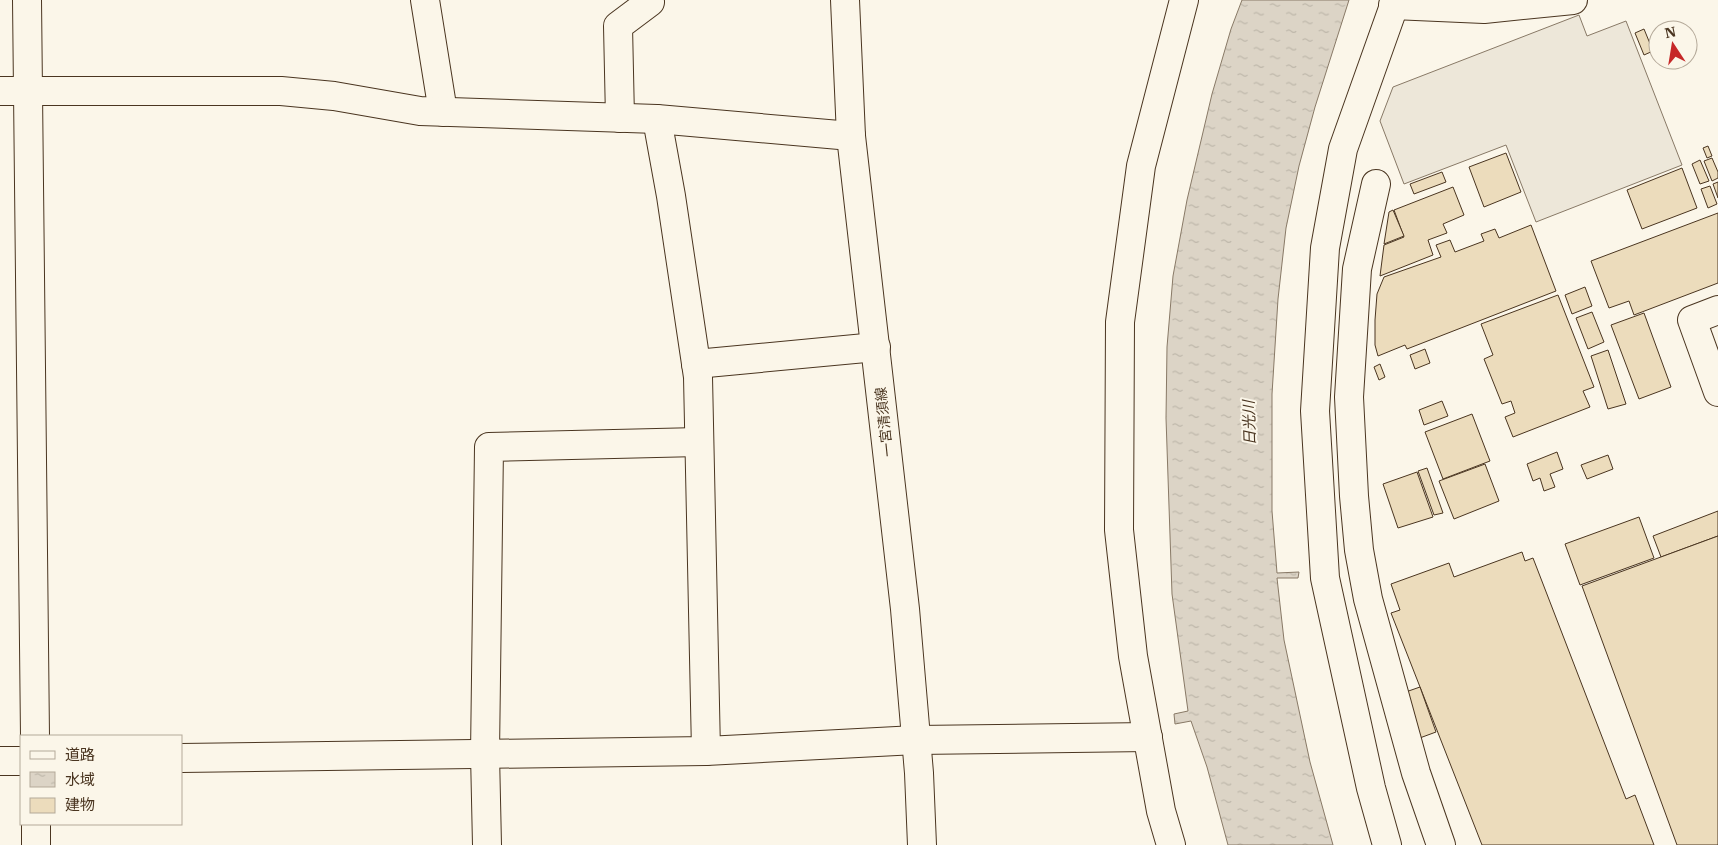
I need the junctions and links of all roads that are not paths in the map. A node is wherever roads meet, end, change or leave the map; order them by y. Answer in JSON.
{"nodes":[{"id":1,"x":27,"y":0,"type":"edge"},
{"id":2,"x":425,"y":0,"type":"edge"},
{"id":3,"x":650,"y":0,"type":"edge"},
{"id":4,"x":845,"y":0,"type":"edge"},
{"id":5,"x":1184,"y":0,"type":"edge"},
{"id":6,"x":1574,"y":0,"type":"edge"},
{"id":7,"x":1394,"y":3,"type":"edge"},
{"id":8,"x":0,"y":91,"type":"edge"},
{"id":9,"x":28,"y":91,"type":"junction"},
{"id":10,"x":443,"y":112,"type":"junction"},
{"id":11,"x":620,"y":118,"type":"junction"},
{"id":12,"x":657,"y":119,"type":"junction"},
{"id":13,"x":851,"y":136,"type":"junction"},
{"id":14,"x":1376,"y":184,"type":"dead end"},
{"id":15,"x":1718,"y":310,"type":"edge"},
{"id":16,"x":876,"y":347,"type":"junction"},
{"id":17,"x":696,"y":364,"type":"junction"},
{"id":18,"x":1718,"y":392,"type":"edge"},
{"id":19,"x":699,"y":442,"type":"junction"},
{"id":20,"x":35,"y":735,"type":"edge"},
{"id":21,"x":1148,"y":737,"type":"junction"},
{"id":22,"x":916,"y":740,"type":"junction"},
{"id":23,"x":706,"y":751,"type":"junction"},
{"id":24,"x":486,"y":754,"type":"junction"},
{"id":25,"x":182,"y":758,"type":"edge"},
{"id":26,"x":0,"y":761,"type":"edge"},
{"id":27,"x":20,"y":761,"type":"edge"},
{"id":28,"x":36,"y":825,"type":"edge"},
{"id":29,"x":36,"y":845,"type":"edge"},
{"id":30,"x":487,"y":845,"type":"edge"},
{"id":31,"x":922,"y":845,"type":"edge"},
{"id":32,"x":1171,"y":845,"type":"edge"},
{"id":33,"x":1387,"y":845,"type":"edge"},
{"id":34,"x":1441,"y":845,"type":"edge"}],
"edges":[{"from":1,"to":9,"type":"street"},
{"from":2,"to":10,"type":"street"},
{"from":3,"to":11,"type":"street"},
{"from":4,"to":13,"type":"street","name":"一宮清須線"},
{"from":5,"to":21,"type":"street"},
{"from":6,"to":7,"type":"street"},
{"from":7,"to":33,"type":"street"},
{"from":8,"to":9,"type":"street"},
{"from":9,"to":10,"type":"street"},
{"from":9,"to":20,"type":"street"},
{"from":10,"to":11,"type":"street"},
{"from":11,"to":12,"type":"street"},
{"from":12,"to":13,"type":"street"},
{"from":12,"to":17,"type":"street"},
{"from":13,"to":16,"type":"street","name":"一宮清須線"},
{"from":14,"to":34,"type":"street"},
{"from":15,"to":18,"type":"street"},
{"from":16,"to":17,"type":"street"},
{"from":16,"to":22,"type":"street","name":"一宮清須線"},
{"from":17,"to":19,"type":"street"},
{"from":19,"to":23,"type":"street"},
{"from":19,"to":24,"type":"street"},
{"from":21,"to":22,"type":"street"},
{"from":21,"to":32,"type":"street"},
{"from":22,"to":23,"type":"street"},
{"from":22,"to":31,"type":"street","name":"一宮清須線"},
{"from":23,"to":24,"type":"street"},
{"from":24,"to":25,"type":"street"},
{"from":24,"to":30,"type":"street"},
{"from":26,"to":27,"type":"street"},
{"from":28,"to":29,"type":"street"}]}
